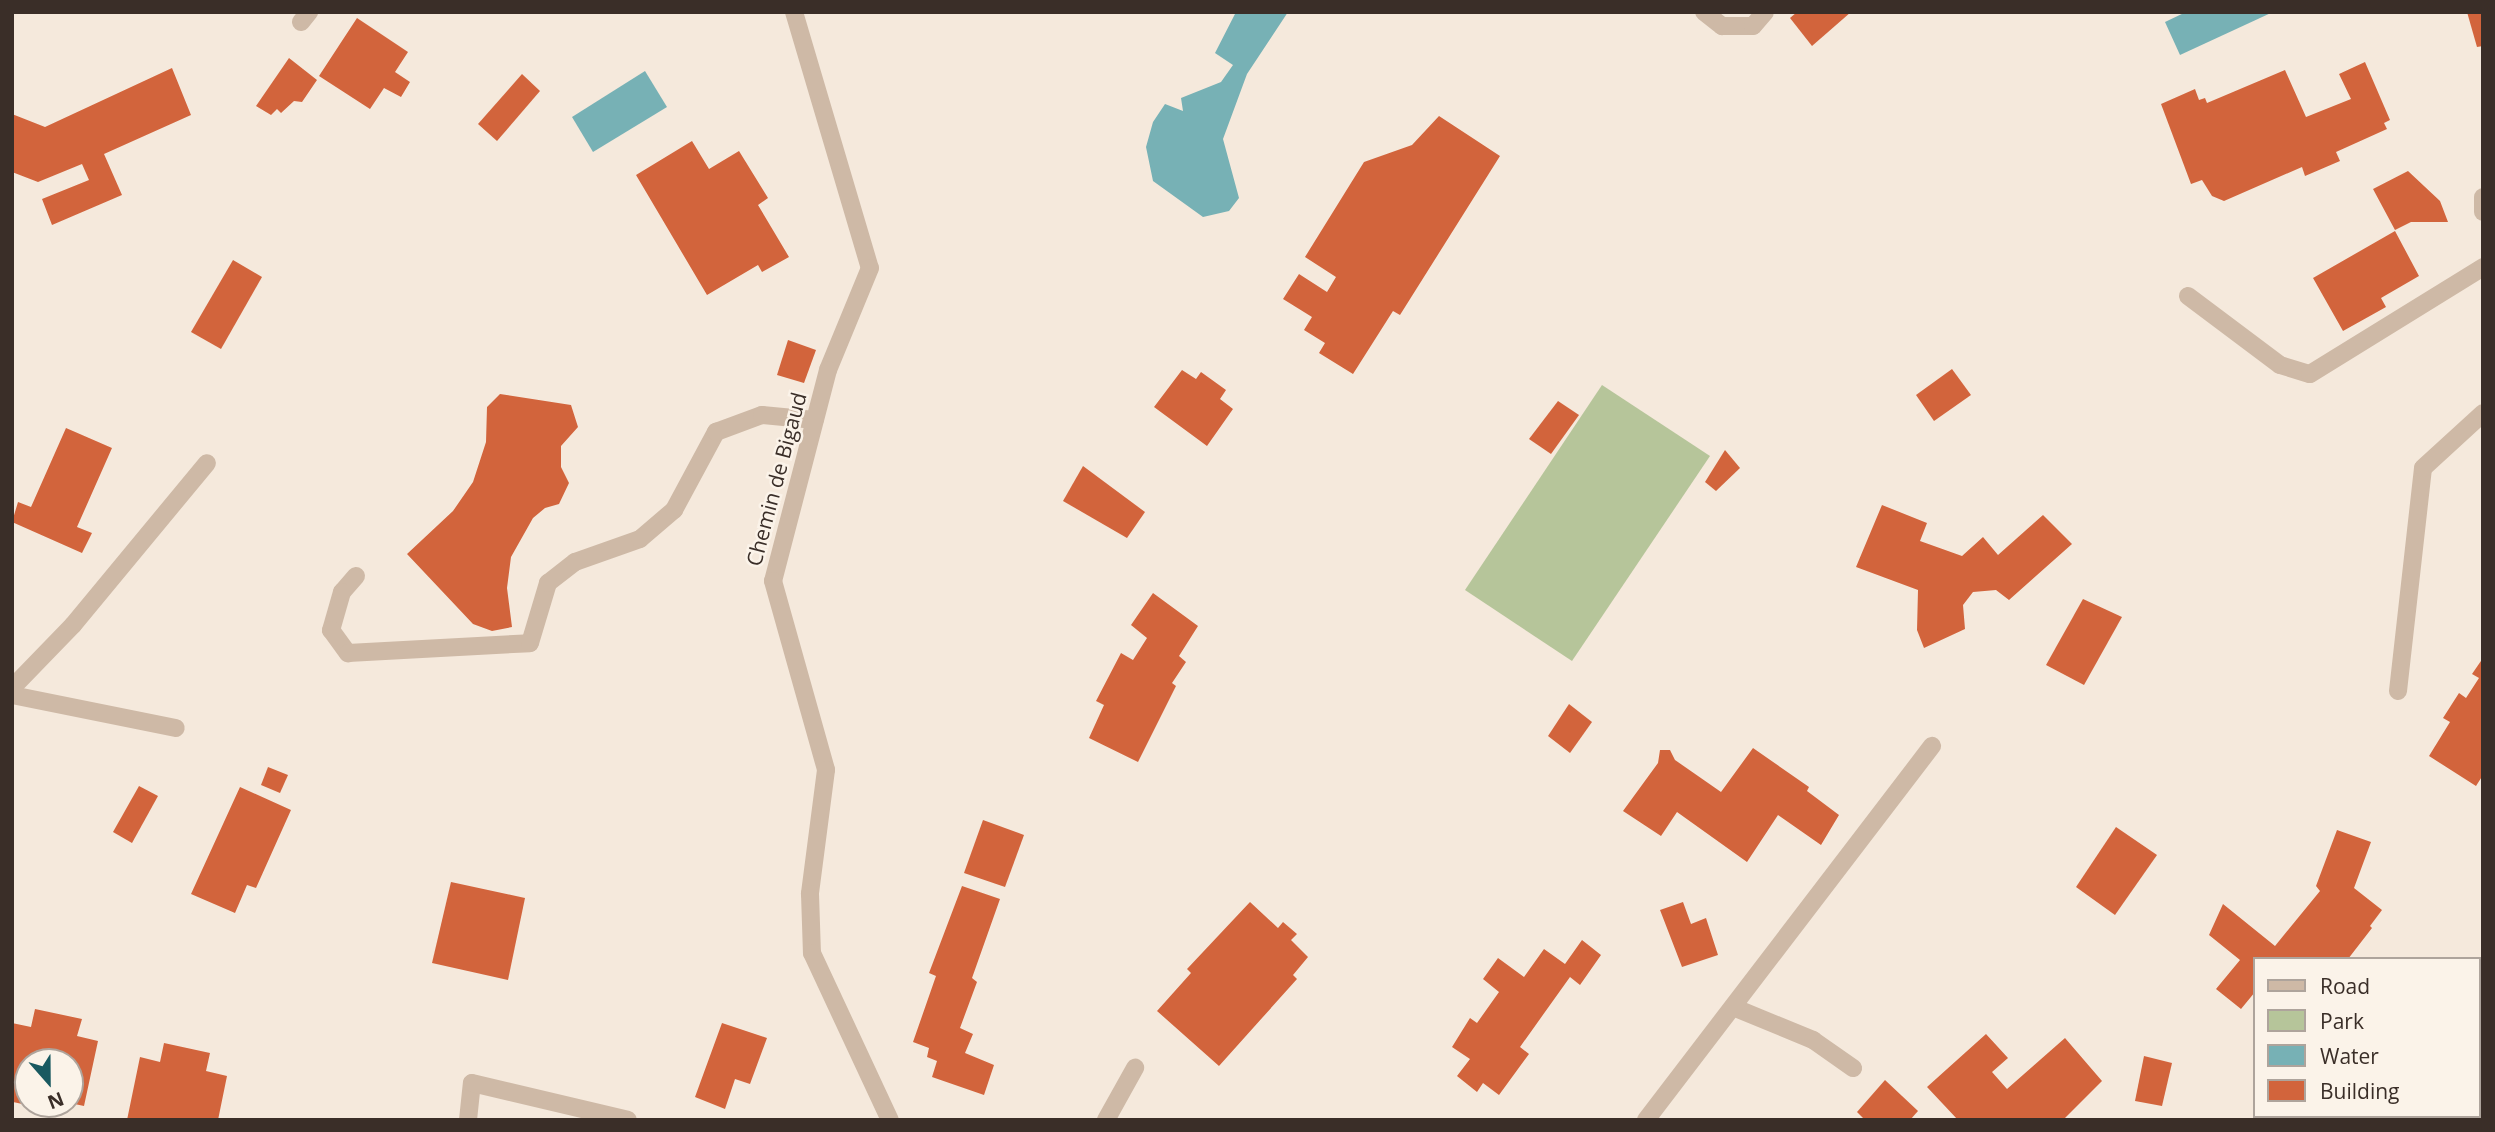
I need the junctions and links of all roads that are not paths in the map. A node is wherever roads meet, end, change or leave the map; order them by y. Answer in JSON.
{"nodes":[{"id":1,"x":794,"y":12,"type":"edge"},
{"id":2,"x":1704,"y":12,"type":"edge"},
{"id":3,"x":1765,"y":12,"type":"edge"},
{"id":4,"x":2483,"y":197,"type":"edge"},
{"id":5,"x":2483,"y":212,"type":"edge"},
{"id":6,"x":2483,"y":267,"type":"edge"},
{"id":7,"x":2188,"y":296,"type":"dead end"},
{"id":8,"x":2483,"y":413,"type":"edge"},
{"id":9,"x":815,"y":420,"type":"junction"},
{"id":10,"x":207,"y":463,"type":"dead end"},
{"id":11,"x":356,"y":576,"type":"dead end"},
{"id":12,"x":12,"y":688,"type":"edge"},
{"id":13,"x":2398,"y":691,"type":"dead end"},
{"id":14,"x":12,"y":695,"type":"edge"},
{"id":15,"x":176,"y":728,"type":"dead end"},
{"id":16,"x":1932,"y":746,"type":"dead end"},
{"id":17,"x":1733,"y":1007,"type":"junction"},
{"id":18,"x":1135,"y":1068,"type":"dead end"},
{"id":19,"x":1853,"y":1068,"type":"dead end"},
{"id":20,"x":468,"y":1120,"type":"edge"},
{"id":21,"x":628,"y":1120,"type":"edge"},
{"id":22,"x":890,"y":1120,"type":"edge"},
{"id":23,"x":1107,"y":1120,"type":"edge"},
{"id":24,"x":1646,"y":1120,"type":"edge"}],
"edges":[{"from":1,"to":9,"type":"street","name":"Chemin de Bigaud"},
{"from":2,"to":3,"type":"street"},
{"from":4,"to":5,"type":"street"},
{"from":6,"to":7,"type":"street"},
{"from":8,"to":13,"type":"street"},
{"from":9,"to":11,"type":"street"},
{"from":9,"to":22,"type":"street","name":"Chemin de Bigaud"},
{"from":10,"to":12,"type":"street"},
{"from":14,"to":15,"type":"street"},
{"from":16,"to":17,"type":"street"},
{"from":17,"to":19,"type":"street"},
{"from":17,"to":24,"type":"street"},
{"from":18,"to":23,"type":"street"},
{"from":20,"to":21,"type":"street"}]}
